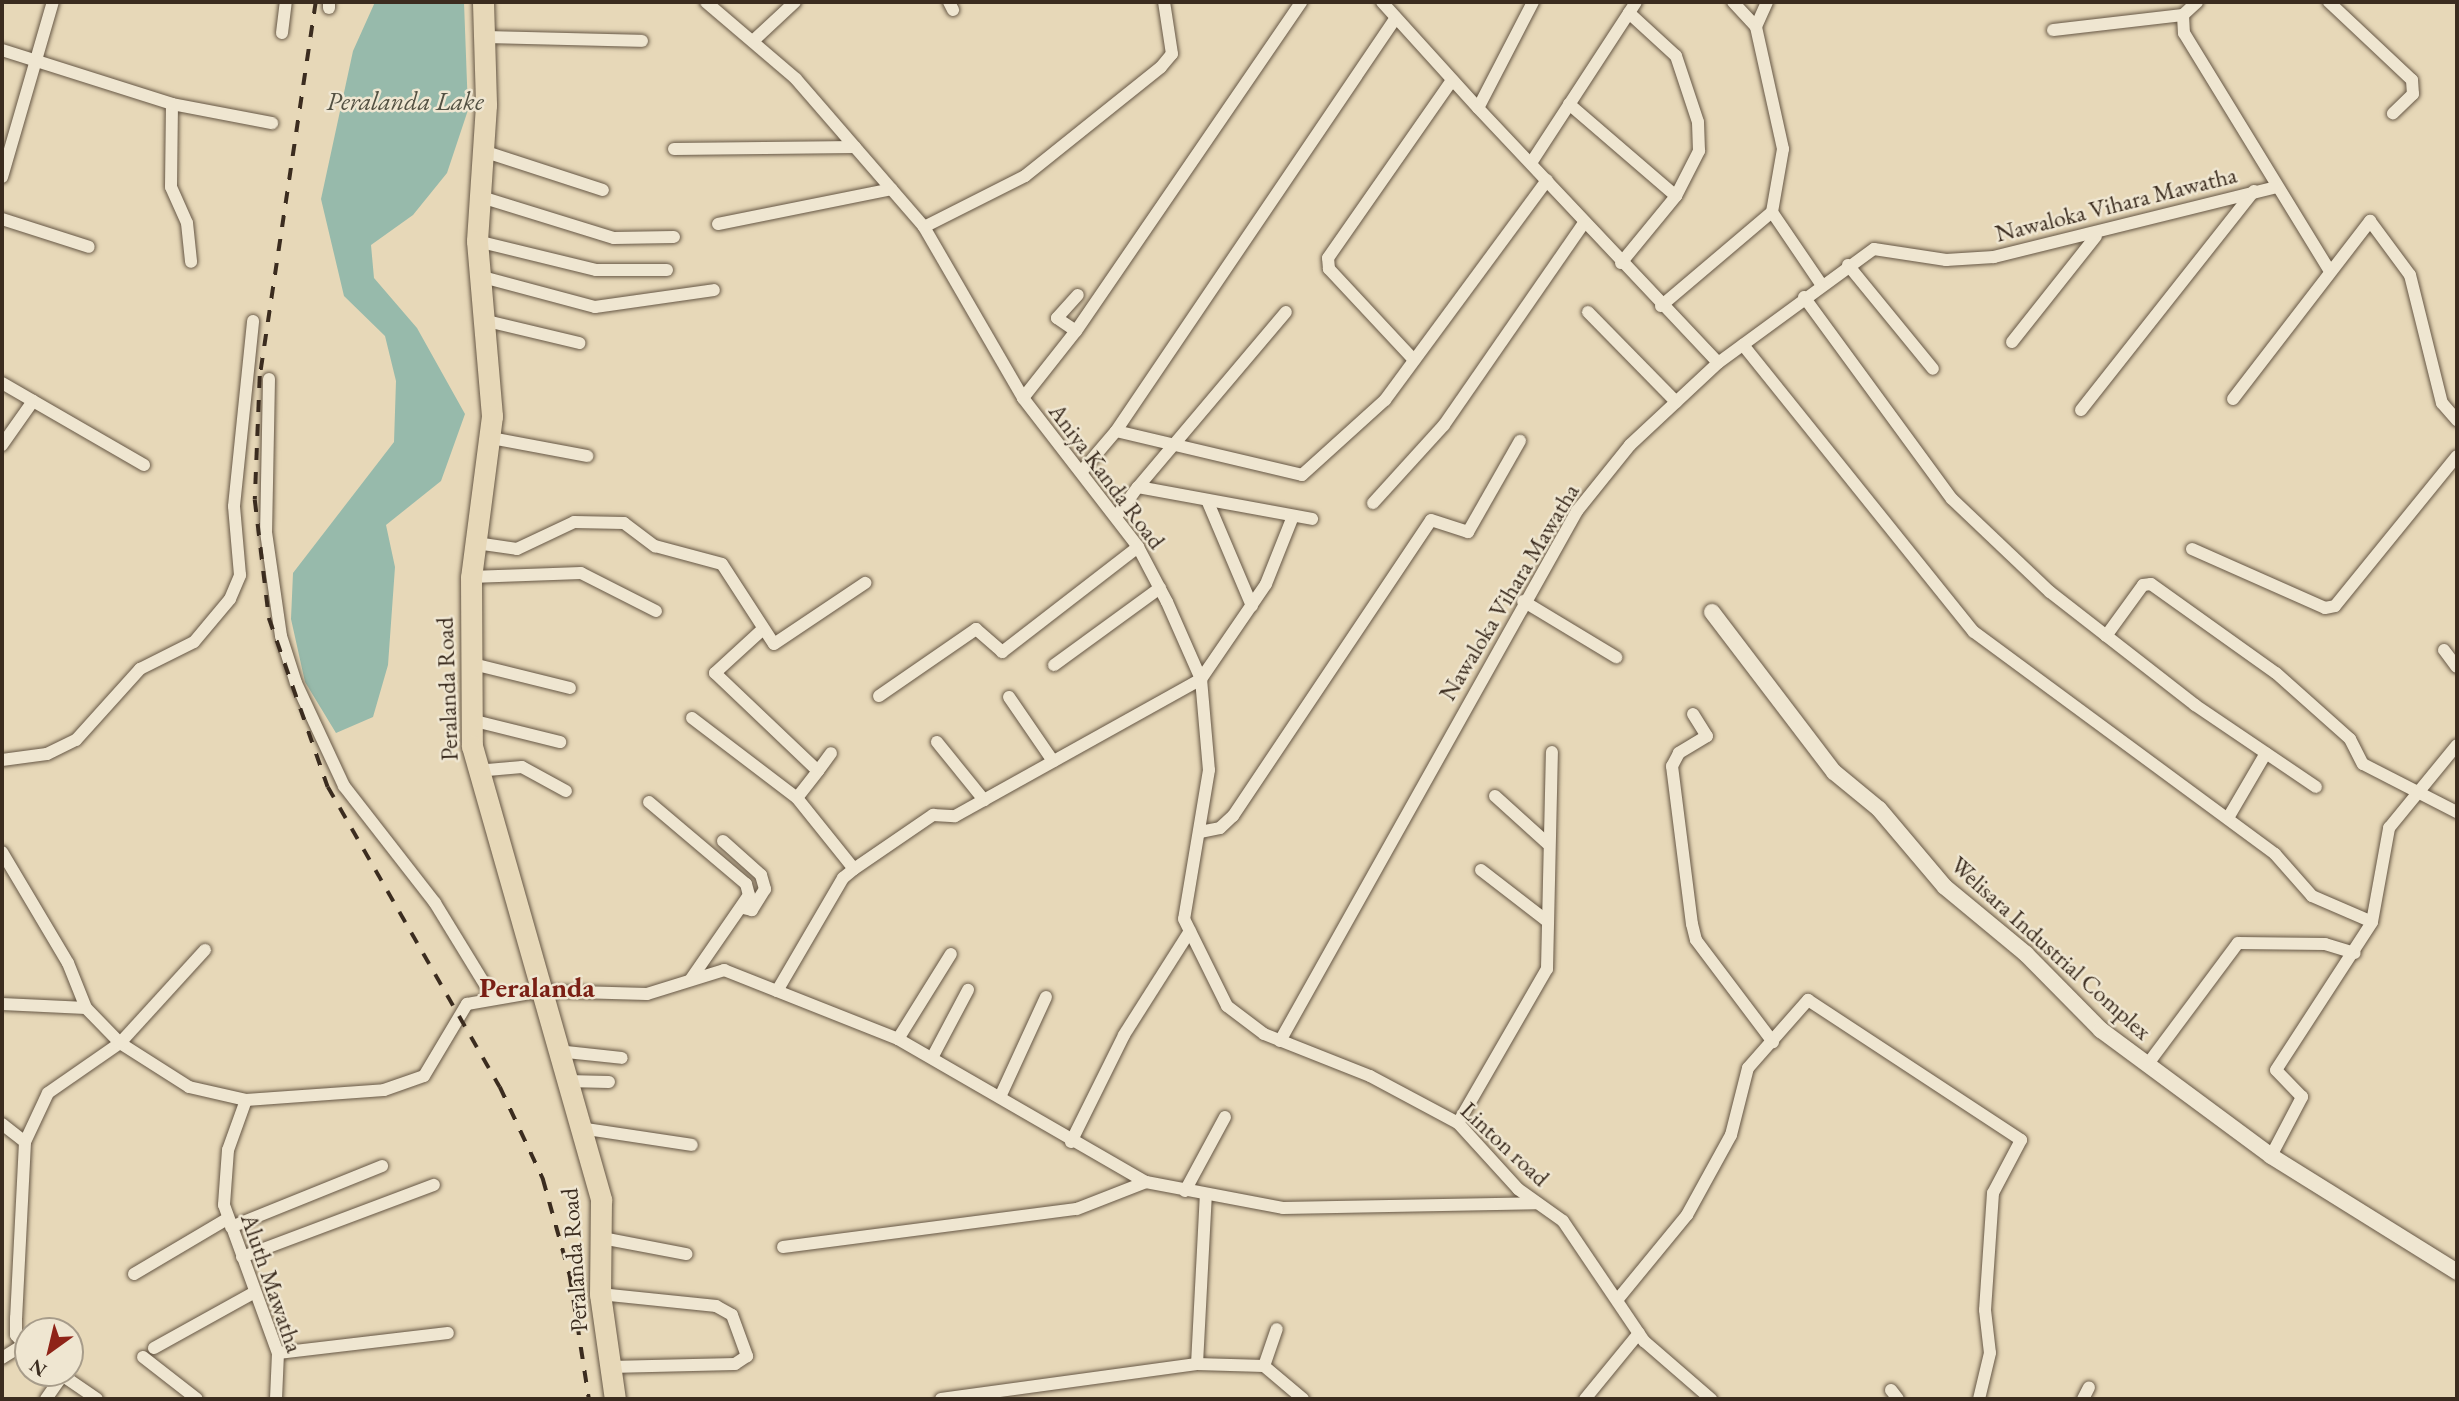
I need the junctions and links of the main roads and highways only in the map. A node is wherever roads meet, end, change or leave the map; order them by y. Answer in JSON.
{"nodes":[{"id":1,"x":483,"y":2,"type":"edge"},
{"id":2,"x":615,"y":1399,"type":"edge"}],
"edges":[{"from":1,"to":2,"type":"main road","name":"Peralanda Road"}]}
